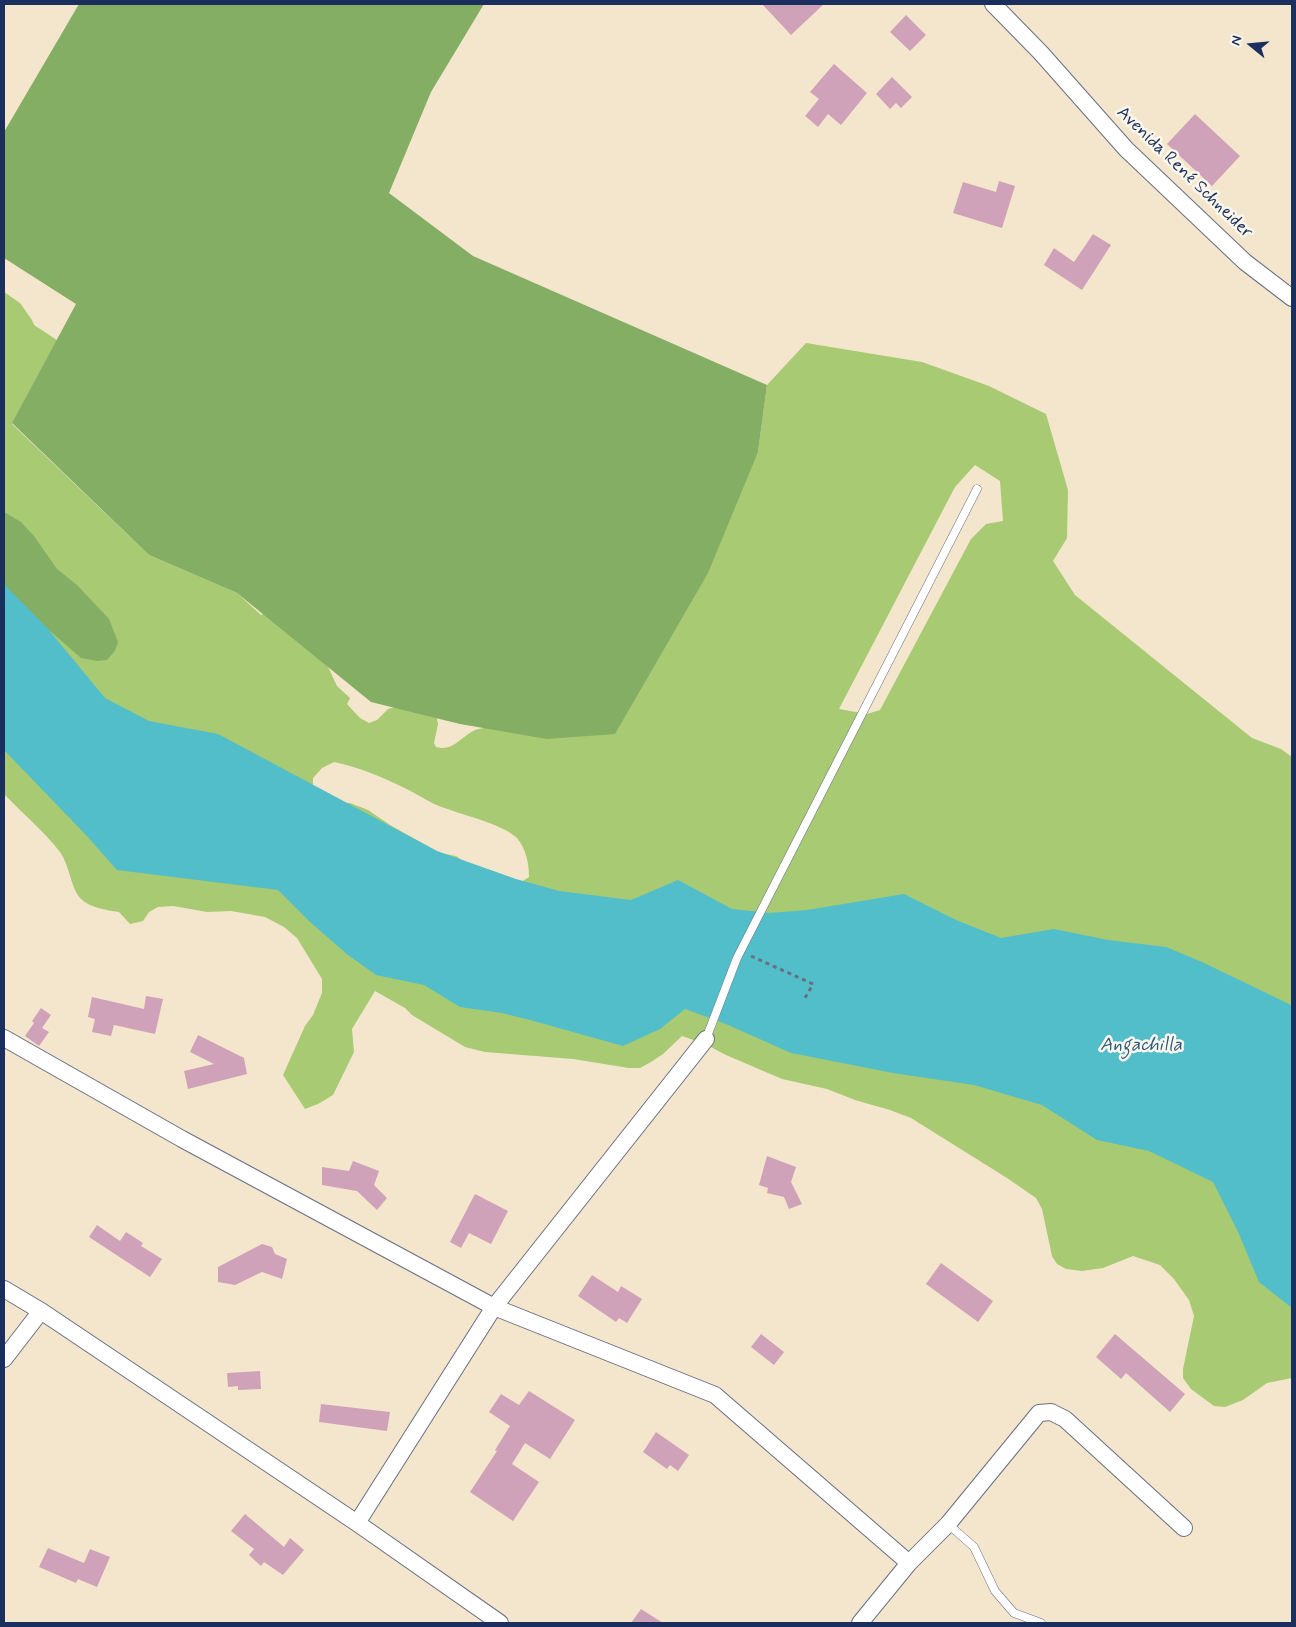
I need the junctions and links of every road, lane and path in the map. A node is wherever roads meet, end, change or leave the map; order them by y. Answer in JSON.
{"nodes":[{"id":1,"x":994,"y":4,"type":"edge"},
{"id":2,"x":1292,"y":298,"type":"edge"},
{"id":3,"x":977,"y":490,"type":"dead end"},
{"id":4,"x":741,"y":951,"type":"junction"},
{"id":5,"x":805,"y":998,"type":"dead end"},
{"id":6,"x":4,"y":1038,"type":"edge"},
{"id":7,"x":706,"y":1039,"type":"joint"},
{"id":8,"x":4,"y":1289,"type":"edge"},
{"id":9,"x":494,"y":1307,"type":"junction"},
{"id":10,"x":41,"y":1312,"type":"junction"},
{"id":11,"x":4,"y":1358,"type":"edge"},
{"id":12,"x":357,"y":1523,"type":"junction"},
{"id":13,"x":948,"y":1524,"type":"junction"},
{"id":14,"x":1184,"y":1528,"type":"dead end"},
{"id":15,"x":909,"y":1563,"type":"junction"},
{"id":16,"x":500,"y":1623,"type":"edge"},
{"id":17,"x":860,"y":1623,"type":"edge"},
{"id":18,"x":1041,"y":1623,"type":"edge"}],
"edges":[{"from":1,"to":2,"type":"street","name":"Avenida René Schneider"},
{"from":3,"to":4,"type":"lane"},
{"from":4,"to":5,"type":"path"},
{"from":4,"to":7,"type":"lane"},
{"from":6,"to":9,"type":"street"},
{"from":7,"to":9,"type":"street"},
{"from":8,"to":10,"type":"street"},
{"from":9,"to":12,"type":"street"},
{"from":9,"to":15,"type":"street"},
{"from":10,"to":11,"type":"street"},
{"from":10,"to":12,"type":"street"},
{"from":12,"to":16,"type":"street"},
{"from":13,"to":14,"type":"street"},
{"from":13,"to":15,"type":"street"},
{"from":13,"to":18,"type":"lane"},
{"from":15,"to":17,"type":"street"}]}
